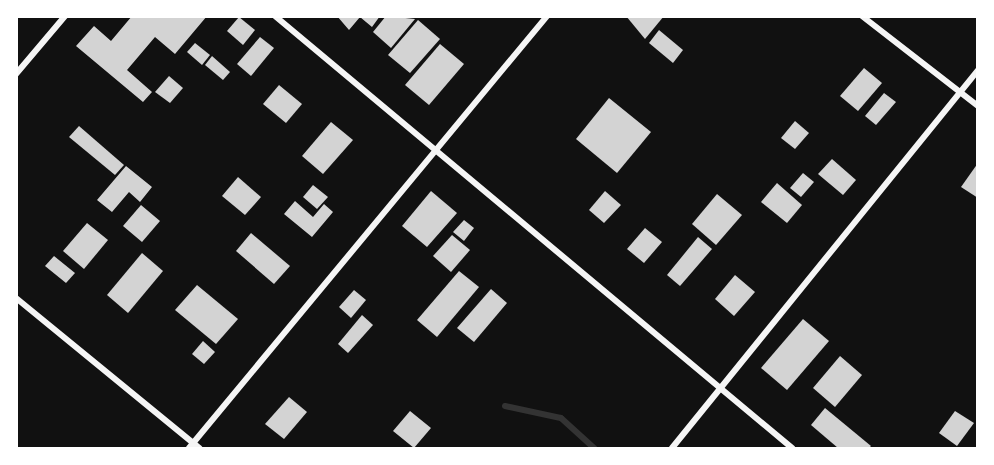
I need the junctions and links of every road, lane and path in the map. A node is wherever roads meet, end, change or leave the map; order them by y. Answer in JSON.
{"nodes":[{"id":1,"x":65,"y":16,"type":"edge"},
{"id":2,"x":275,"y":16,"type":"edge"},
{"id":3,"x":547,"y":16,"type":"edge"},
{"id":4,"x":862,"y":16,"type":"edge"},
{"id":5,"x":978,"y":70,"type":"edge"},
{"id":6,"x":16,"y":74,"type":"edge"},
{"id":7,"x":959,"y":92,"type":"junction"},
{"id":8,"x":978,"y":106,"type":"edge"},
{"id":9,"x":434,"y":150,"type":"junction"},
{"id":10,"x":16,"y":298,"type":"edge"},
{"id":11,"x":719,"y":388,"type":"junction"},
{"id":12,"x":191,"y":446,"type":"edge"},
{"id":13,"x":199,"y":448,"type":"edge"},
{"id":14,"x":672,"y":448,"type":"edge"},
{"id":15,"x":792,"y":448,"type":"edge"}],
"edges":[{"from":1,"to":6,"type":"street"},
{"from":2,"to":9,"type":"street"},
{"from":3,"to":9,"type":"street"},
{"from":4,"to":7,"type":"street"},
{"from":5,"to":7,"type":"street"},
{"from":7,"to":8,"type":"street"},
{"from":7,"to":11,"type":"street"},
{"from":9,"to":11,"type":"street"},
{"from":9,"to":12,"type":"street"},
{"from":10,"to":12,"type":"street"},
{"from":11,"to":14,"type":"street"},
{"from":11,"to":15,"type":"street"},
{"from":12,"to":13,"type":"street"}]}
